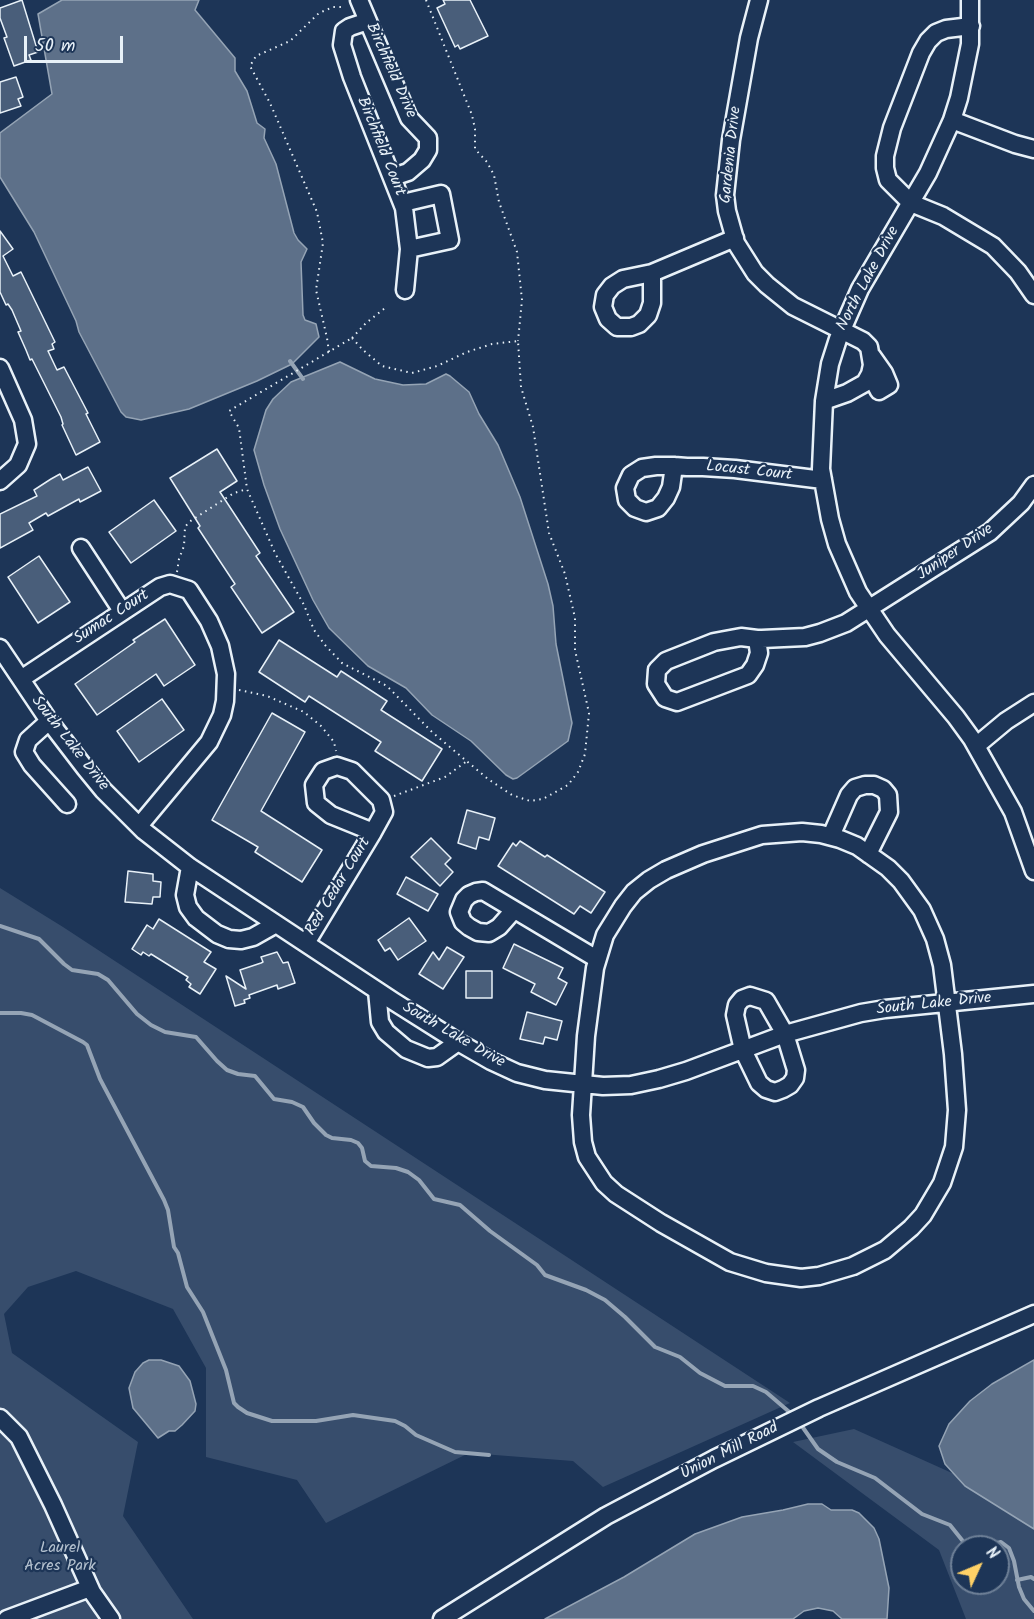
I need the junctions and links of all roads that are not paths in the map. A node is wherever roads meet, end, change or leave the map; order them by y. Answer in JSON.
{"nodes":[{"id":1,"x":759,"y":0,"type":"edge"},
{"id":2,"x":970,"y":0,"type":"edge"},
{"id":3,"x":355,"y":4,"type":"edge"},
{"id":4,"x":368,"y":21,"type":"junction"},
{"id":5,"x":971,"y":26,"type":"junction"},
{"id":6,"x":952,"y":120,"type":"junction"},
{"id":7,"x":1034,"y":149,"type":"edge"},
{"id":8,"x":393,"y":177,"type":"junction"},
{"id":9,"x":403,"y":203,"type":"junction"},
{"id":10,"x":910,"y":203,"type":"junction"},
{"id":11,"x":735,"y":238,"type":"junction"},
{"id":12,"x":409,"y":249,"type":"junction"},
{"id":13,"x":652,"y":273,"type":"dead end"},
{"id":14,"x":405,"y":290,"type":"dead end"},
{"id":15,"x":1034,"y":295,"type":"edge"},
{"id":16,"x":841,"y":330,"type":"junction"},
{"id":17,"x":0,"y":369,"type":"edge"},
{"id":18,"x":824,"y":401,"type":"junction"},
{"id":19,"x":674,"y":466,"type":"dead end"},
{"id":20,"x":823,"y":480,"type":"junction"},
{"id":21,"x":0,"y":481,"type":"edge"},
{"id":22,"x":1034,"y":486,"type":"edge"},
{"id":23,"x":81,"y":548,"type":"dead end"},
{"id":24,"x":868,"y":608,"type":"junction"},
{"id":25,"x":122,"y":611,"type":"junction"},
{"id":26,"x":757,"y":639,"type":"junction"},
{"id":27,"x":0,"y":648,"type":"edge"},
{"id":28,"x":21,"y":680,"type":"junction"},
{"id":29,"x":1034,"y":703,"type":"edge"},
{"id":30,"x":49,"y":721,"type":"junction"},
{"id":31,"x":976,"y":746,"type":"junction"},
{"id":32,"x":67,"y":804,"type":"dead end"},
{"id":33,"x":139,"y":826,"type":"junction"},
{"id":34,"x":373,"y":832,"type":"junction"},
{"id":35,"x":831,"y":836,"type":"junction"},
{"id":36,"x":868,"y":854,"type":"junction"},
{"id":37,"x":190,"y":867,"type":"junction"},
{"id":38,"x":1034,"y":871,"type":"edge"},
{"id":39,"x":514,"y":910,"type":"dead end"},
{"id":40,"x":276,"y":924,"type":"junction"},
{"id":41,"x":306,"y":943,"type":"junction"},
{"id":42,"x":597,"y":959,"type":"junction"},
{"id":43,"x":377,"y":990,"type":"junction"},
{"id":44,"x":1034,"y":994,"type":"edge"},
{"id":45,"x":946,"y":1002,"type":"junction"},
{"id":46,"x":785,"y":1034,"type":"junction"},
{"id":47,"x":458,"y":1042,"type":"junction"},
{"id":48,"x":743,"y":1050,"type":"junction"},
{"id":49,"x":583,"y":1084,"type":"junction"},
{"id":50,"x":1034,"y":1314,"type":"edge"},
{"id":51,"x":0,"y":1418,"type":"edge"},
{"id":52,"x":90,"y":1588,"type":"junction"},
{"id":53,"x":7,"y":1619,"type":"edge"},
{"id":54,"x":111,"y":1619,"type":"edge"},
{"id":55,"x":442,"y":1619,"type":"edge"}],
"edges":[{"from":1,"to":11,"type":"street","name":"Gardenia Drive"},
{"from":2,"to":5,"type":"street","name":"North Lake Drive"},
{"from":3,"to":4,"type":"street","name":"Birchfield Drive"},
{"from":4,"to":8,"type":"street","name":"Birchfield Court"},
{"from":4,"to":8,"type":"street","name":"Birchfield Drive"},
{"from":5,"to":6,"type":"street","name":"North Lake Drive"},
{"from":5,"to":10,"type":"street"},
{"from":6,"to":7,"type":"street"},
{"from":6,"to":10,"type":"street","name":"North Lake Drive"},
{"from":8,"to":9,"type":"street","name":"Birchfield Court"},
{"from":9,"to":12,"type":"street","name":"Birchfield Court"},
{"from":9,"to":12,"type":"street"},
{"from":10,"to":15,"type":"street"},
{"from":10,"to":16,"type":"street","name":"North Lake Drive"},
{"from":11,"to":13,"type":"street"},
{"from":11,"to":16,"type":"street","name":"Gardenia Drive"},
{"from":12,"to":14,"type":"street","name":"Birchfield Court"},
{"from":16,"to":18,"type":"street","name":"North Lake Drive"},
{"from":16,"to":18,"type":"street","name":"Gardenia Drive"},
{"from":17,"to":21,"type":"street"},
{"from":18,"to":20,"type":"street","name":"North Lake Drive"},
{"from":19,"to":20,"type":"street","name":"Locust Court"},
{"from":20,"to":24,"type":"street","name":"North Lake Drive"},
{"from":22,"to":24,"type":"street","name":"Juniper Drive"},
{"from":23,"to":25,"type":"street"},
{"from":24,"to":26,"type":"street","name":"Juniper Drive"},
{"from":24,"to":31,"type":"street","name":"North Lake Drive"},
{"from":25,"to":28,"type":"street","name":"Sumac Court"},
{"from":25,"to":33,"type":"street","name":"Sumac Court"},
{"from":26,"to":26,"type":"street","name":"Juniper Drive"},
{"from":27,"to":28,"type":"street","name":"South Lake Drive"},
{"from":28,"to":30,"type":"street","name":"South Lake Drive"},
{"from":29,"to":31,"type":"street"},
{"from":30,"to":32,"type":"street"},
{"from":30,"to":33,"type":"street","name":"South Lake Drive"},
{"from":31,"to":38,"type":"street","name":"North Lake Drive"},
{"from":33,"to":37,"type":"street","name":"South Lake Drive"},
{"from":34,"to":34,"type":"street","name":"Red Cedar Court"},
{"from":34,"to":41,"type":"street","name":"Red Cedar Court"},
{"from":35,"to":36,"type":"street"},
{"from":35,"to":36,"type":"street"},
{"from":35,"to":42,"type":"street"},
{"from":36,"to":45,"type":"street"},
{"from":37,"to":40,"type":"street","name":"South Lake Drive"},
{"from":37,"to":40,"type":"street"},
{"from":39,"to":42,"type":"street"},
{"from":40,"to":41,"type":"street","name":"South Lake Drive"},
{"from":41,"to":43,"type":"street","name":"South Lake Drive"},
{"from":42,"to":49,"type":"street"},
{"from":43,"to":47,"type":"street","name":"South Lake Drive"},
{"from":43,"to":47,"type":"street"},
{"from":44,"to":45,"type":"street","name":"South Lake Drive"},
{"from":45,"to":46,"type":"street","name":"South Lake Drive"},
{"from":45,"to":49,"type":"street"},
{"from":46,"to":48,"type":"street","name":"South Lake Drive"},
{"from":46,"to":48,"type":"street"},
{"from":46,"to":48,"type":"street"},
{"from":47,"to":49,"type":"street","name":"South Lake Drive"},
{"from":48,"to":49,"type":"street","name":"South Lake Drive"},
{"from":50,"to":55,"type":"street","name":"Union Mill Road"},
{"from":51,"to":52,"type":"street"},
{"from":52,"to":53,"type":"street"},
{"from":52,"to":54,"type":"street"}]}
